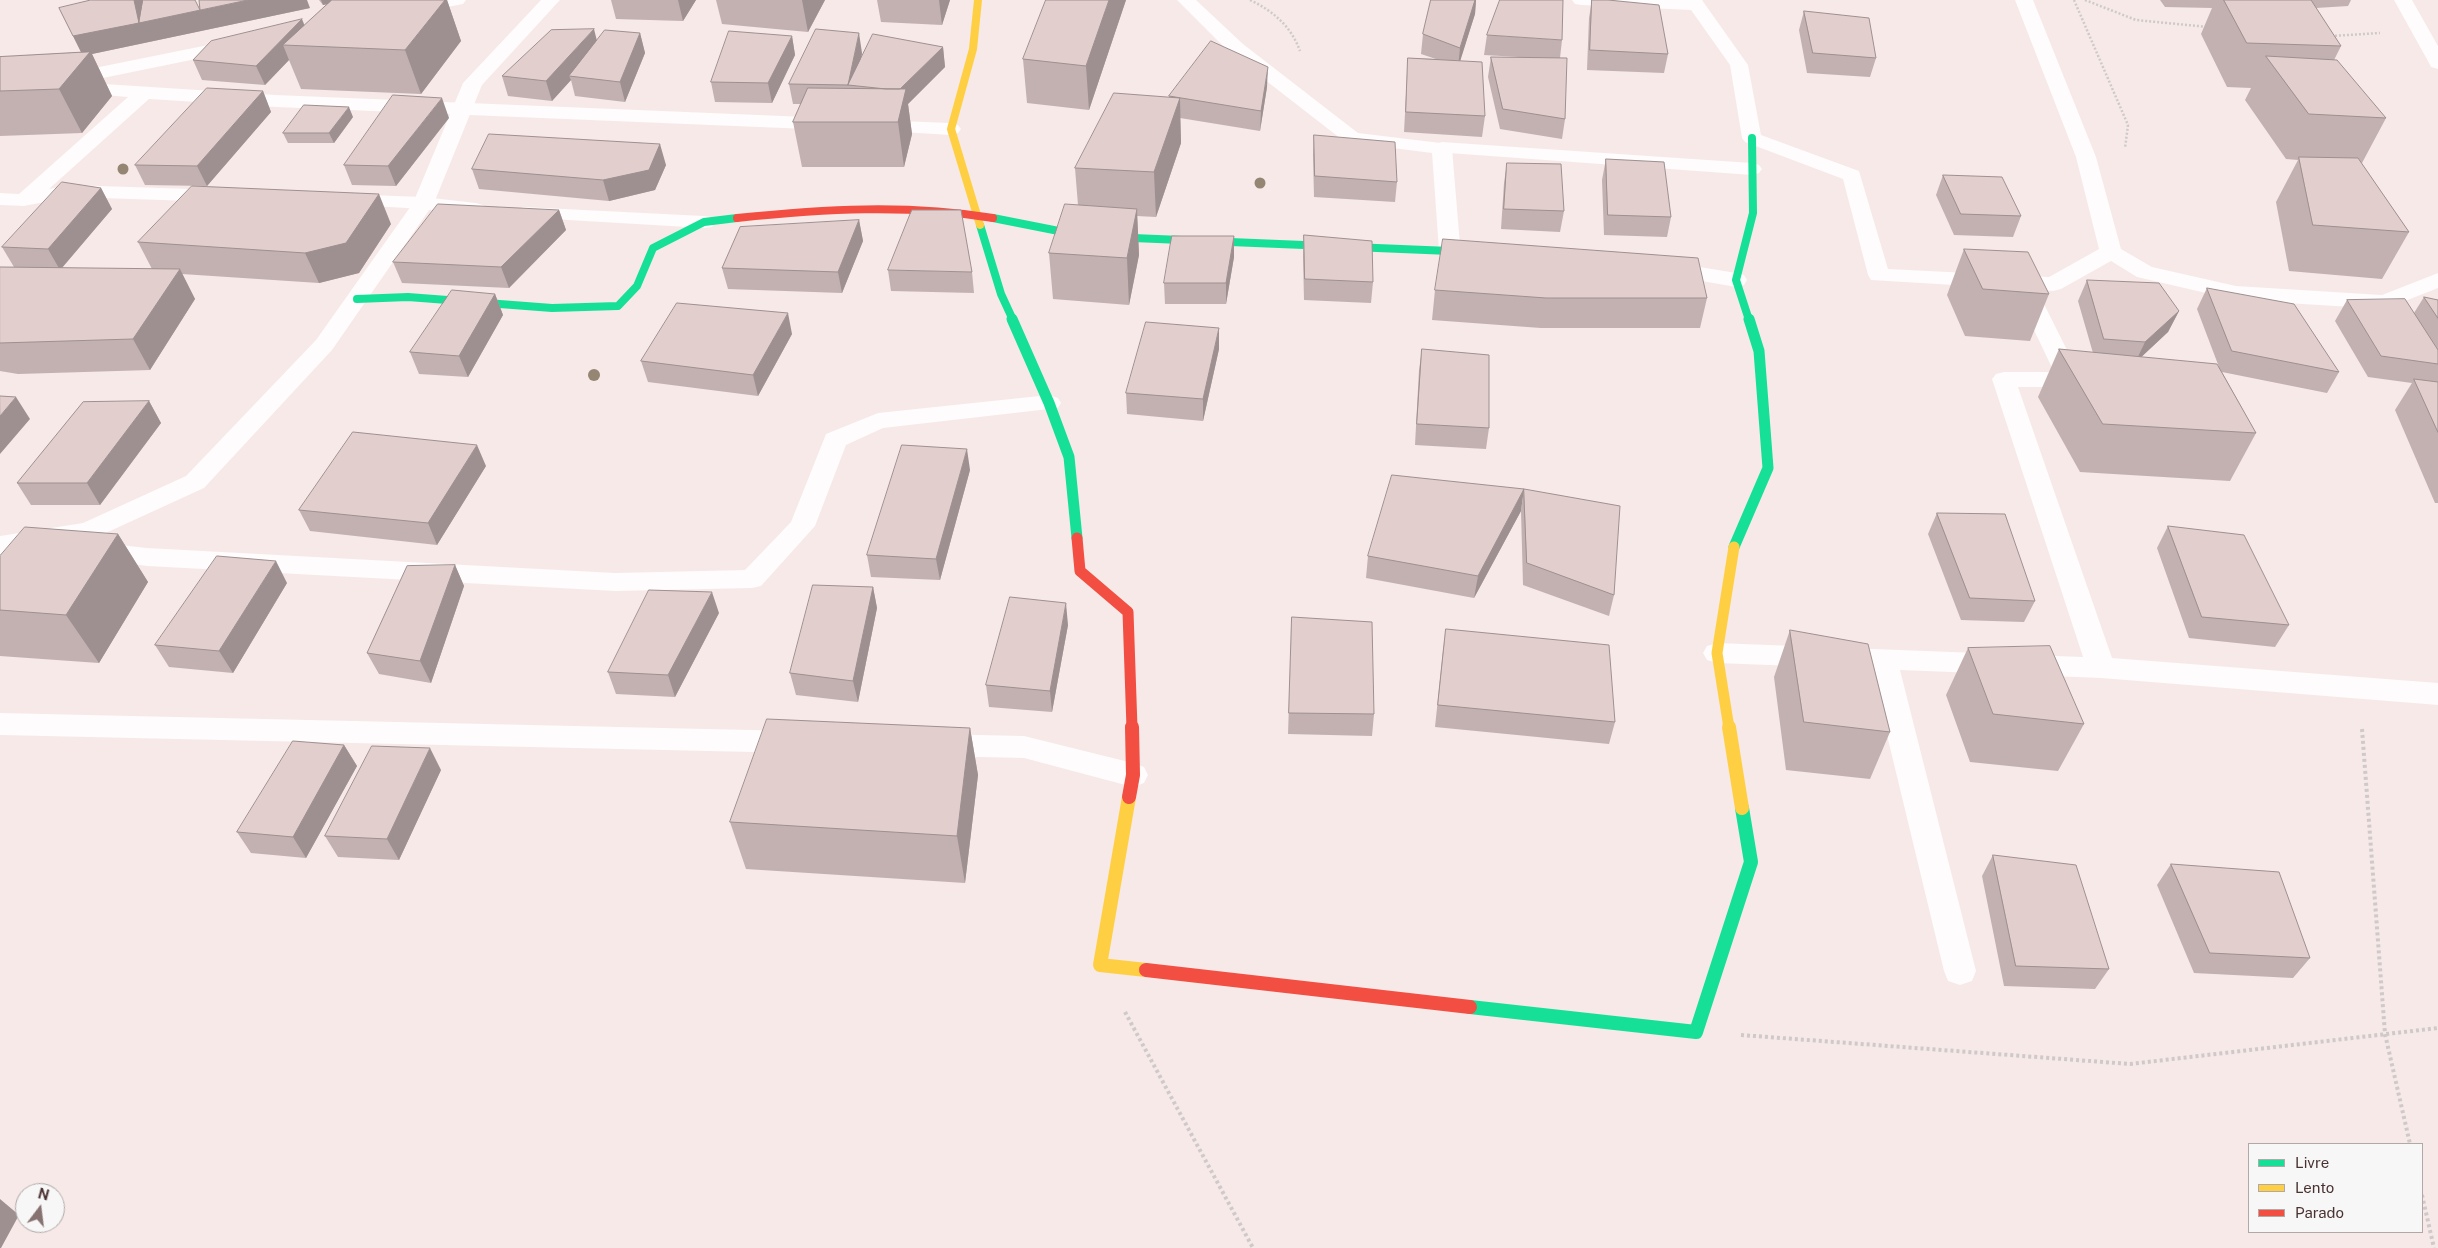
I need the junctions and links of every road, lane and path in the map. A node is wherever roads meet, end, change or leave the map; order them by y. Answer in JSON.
{"nodes":[{"id":1,"x":457,"y":0,"type":"edge"},
{"id":2,"x":551,"y":0,"type":"edge"},
{"id":3,"x":978,"y":0,"type":"edge"},
{"id":4,"x":1186,"y":0,"type":"edge"},
{"id":5,"x":1580,"y":0,"type":"edge"},
{"id":6,"x":2024,"y":0,"type":"edge"},
{"id":7,"x":2085,"y":0,"type":"edge"},
{"id":8,"x":2404,"y":0,"type":"edge"},
{"id":9,"x":1694,"y":2,"type":"edge"},
{"id":10,"x":399,"y":12,"type":"edge"},
{"id":11,"x":2415,"y":22,"type":"junction"},
{"id":12,"x":2217,"y":28,"type":"dead end"},
{"id":13,"x":2324,"y":36,"type":"edge"},
{"id":14,"x":254,"y":41,"type":"edge"},
{"id":15,"x":2438,"y":63,"type":"edge"},
{"id":16,"x":34,"y":86,"type":"junction"},
{"id":17,"x":289,"y":86,"type":"dead end"},
{"id":18,"x":0,"y":93,"type":"edge"},
{"id":19,"x":144,"y":93,"type":"junction"},
{"id":20,"x":276,"y":101,"type":"junction"},
{"id":21,"x":462,"y":108,"type":"junction"},
{"id":22,"x":951,"y":129,"type":"junction"},
{"id":23,"x":1752,"y":138,"type":"junction"},
{"id":24,"x":1442,"y":148,"type":"junction"},
{"id":25,"x":1752,"y":169,"type":"junction"},
{"id":26,"x":246,"y":197,"type":"edge"},
{"id":27,"x":0,"y":199,"type":"edge"},
{"id":28,"x":24,"y":200,"type":"junction"},
{"id":29,"x":325,"y":200,"type":"edge"},
{"id":30,"x":424,"y":203,"type":"junction"},
{"id":31,"x":977,"y":215,"type":"junction"},
{"id":32,"x":704,"y":222,"type":"junction"},
{"id":33,"x":1450,"y":252,"type":"junction"},
{"id":34,"x":2111,"y":252,"type":"junction"},
{"id":35,"x":1490,"y":254,"type":"edge"},
{"id":36,"x":1648,"y":265,"type":"edge"},
{"id":37,"x":1736,"y":280,"type":"junction"},
{"id":38,"x":2438,"y":280,"type":"edge"},
{"id":39,"x":2022,"y":282,"type":"junction"},
{"id":40,"x":357,"y":299,"type":"junction"},
{"id":41,"x":1049,"y":403,"type":"junction"},
{"id":42,"x":8,"y":544,"type":"edge"},
{"id":43,"x":0,"y":563,"type":"edge"},
{"id":44,"x":1717,"y":653,"type":"junction"},
{"id":45,"x":1883,"y":659,"type":"junction"},
{"id":46,"x":2101,"y":668,"type":"junction"},
{"id":47,"x":2359,"y":688,"type":"junction"},
{"id":48,"x":2438,"y":694,"type":"edge"},
{"id":49,"x":0,"y":724,"type":"edge"},
{"id":50,"x":826,"y":743,"type":"edge"},
{"id":51,"x":905,"y":745,"type":"edge"},
{"id":52,"x":1133,"y":775,"type":"junction"},
{"id":53,"x":1100,"y":965,"type":"junction"},
{"id":54,"x":1960,"y":971,"type":"dead end"},
{"id":55,"x":2438,"y":1028,"type":"edge"},
{"id":56,"x":1696,"y":1032,"type":"junction"},
{"id":57,"x":2385,"y":1034,"type":"junction"},
{"id":58,"x":2410,"y":1143,"type":"edge"},
{"id":59,"x":2423,"y":1199,"type":"edge"},
{"id":60,"x":1253,"y":1248,"type":"edge"},
{"id":61,"x":2434,"y":1248,"type":"edge"}],
"edges":[{"from":1,"to":10,"type":"street"},
{"from":2,"to":21,"type":"street"},
{"from":3,"to":22,"type":"street"},
{"from":4,"to":24,"type":"street"},
{"from":5,"to":9,"type":"street"},
{"from":6,"to":34,"type":"street"},
{"from":7,"to":12,"type":"path"},
{"from":8,"to":11,"type":"street"},
{"from":9,"to":23,"type":"street"},
{"from":11,"to":13,"type":"path"},
{"from":11,"to":15,"type":"street"},
{"from":14,"to":16,"type":"street"},
{"from":16,"to":18,"type":"street"},
{"from":16,"to":19,"type":"street"},
{"from":17,"to":20,"type":"street"},
{"from":19,"to":20,"type":"street"},
{"from":19,"to":28,"type":"street"},
{"from":20,"to":21,"type":"street"},
{"from":21,"to":22,"type":"street"},
{"from":21,"to":30,"type":"street"},
{"from":22,"to":31,"type":"street"},
{"from":23,"to":25,"type":"street"},
{"from":23,"to":39,"type":"street"},
{"from":24,"to":25,"type":"street"},
{"from":24,"to":33,"type":"street"},
{"from":25,"to":37,"type":"street"},
{"from":26,"to":28,"type":"street"},
{"from":27,"to":28,"type":"street"},
{"from":29,"to":30,"type":"street"},
{"from":30,"to":32,"type":"street"},
{"from":30,"to":40,"type":"street"},
{"from":31,"to":32,"type":"street"},
{"from":31,"to":33,"type":"street"},
{"from":31,"to":41,"type":"street"},
{"from":32,"to":40,"type":"street"},
{"from":33,"to":35,"type":"street"},
{"from":34,"to":38,"type":"street"},
{"from":34,"to":39,"type":"street"},
{"from":36,"to":37,"type":"street"},
{"from":37,"to":44,"type":"street"},
{"from":39,"to":46,"type":"street"},
{"from":40,"to":42,"type":"street"},
{"from":41,"to":42,"type":"street"},
{"from":41,"to":52,"type":"street"},
{"from":42,"to":43,"type":"street"},
{"from":44,"to":45,"type":"street"},
{"from":44,"to":56,"type":"street"},
{"from":45,"to":46,"type":"street"},
{"from":45,"to":54,"type":"street"},
{"from":46,"to":47,"type":"street"},
{"from":47,"to":48,"type":"street"},
{"from":47,"to":57,"type":"path"},
{"from":49,"to":50,"type":"street"},
{"from":51,"to":52,"type":"street"},
{"from":52,"to":53,"type":"street"},
{"from":53,"to":56,"type":"street"},
{"from":53,"to":60,"type":"path"},
{"from":55,"to":57,"type":"path"},
{"from":56,"to":57,"type":"path"},
{"from":57,"to":58,"type":"path"},
{"from":59,"to":61,"type":"path"}]}
